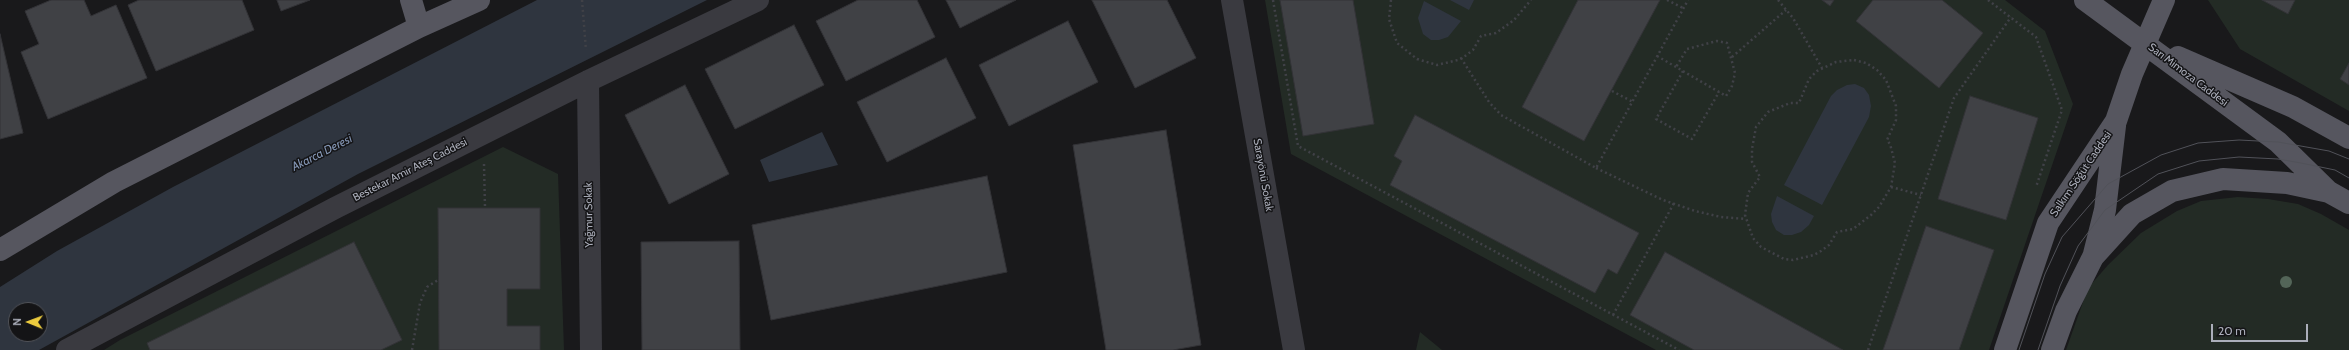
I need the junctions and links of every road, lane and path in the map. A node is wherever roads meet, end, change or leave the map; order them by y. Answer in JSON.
{"nodes":[{"id":1,"x":411,"y":0,"type":"edge"},
{"id":2,"x":479,"y":0,"type":"edge"},
{"id":3,"x":582,"y":0,"type":"edge"},
{"id":4,"x":758,"y":0,"type":"edge"},
{"id":5,"x":1232,"y":0,"type":"edge"},
{"id":6,"x":1273,"y":0,"type":"edge"},
{"id":7,"x":1391,"y":0,"type":"edge"},
{"id":8,"x":1531,"y":0,"type":"edge"},
{"id":9,"x":1667,"y":0,"type":"edge"},
{"id":10,"x":1688,"y":0,"type":"edge"},
{"id":11,"x":1778,"y":0,"type":"edge"},
{"id":12,"x":1988,"y":0,"type":"edge"},
{"id":13,"x":2085,"y":0,"type":"edge"},
{"id":14,"x":2164,"y":0,"type":"edge"},
{"id":15,"x":1683,"y":8,"type":"junction"},
{"id":16,"x":1786,"y":10,"type":"junction"},
{"id":17,"x":2011,"y":17,"type":"junction"},
{"id":18,"x":419,"y":27,"type":"junction"},
{"id":19,"x":2145,"y":43,"type":"junction"},
{"id":20,"x":1657,"y":56,"type":"junction"},
{"id":21,"x":1732,"y":57,"type":"junction"},
{"id":22,"x":1461,"y":58,"type":"junction"},
{"id":23,"x":1676,"y":67,"type":"junction"},
{"id":24,"x":1822,"y":68,"type":"junction"},
{"id":25,"x":1683,"y":71,"type":"junction"},
{"id":26,"x":588,"y":81,"type":"junction"},
{"id":27,"x":1612,"y":91,"type":"dead end"},
{"id":28,"x":1719,"y":92,"type":"junction"},
{"id":29,"x":1632,"y":102,"type":"junction"},
{"id":30,"x":2116,"y":121,"type":"junction"},
{"id":31,"x":484,"y":133,"type":"junction"},
{"id":32,"x":2349,"y":138,"type":"edge"},
{"id":33,"x":1596,"y":168,"type":"junction"},
{"id":34,"x":1890,"y":187,"type":"junction"},
{"id":35,"x":2329,"y":192,"type":"junction"},
{"id":36,"x":2034,"y":193,"type":"dead end"},
{"id":37,"x":1921,"y":195,"type":"junction"},
{"id":38,"x":1674,"y":203,"type":"junction"},
{"id":39,"x":2349,"y":203,"type":"edge"},
{"id":40,"x":485,"y":208,"type":"dead end"},
{"id":41,"x":1746,"y":219,"type":"junction"},
{"id":42,"x":0,"y":250,"type":"edge"},
{"id":43,"x":2093,"y":256,"type":"junction"},
{"id":44,"x":438,"y":280,"type":"dead end"},
{"id":45,"x":1613,"y":315,"type":"junction"},
{"id":46,"x":67,"y":350,"type":"edge"},
{"id":47,"x":412,"y":350,"type":"edge"},
{"id":48,"x":590,"y":350,"type":"edge"},
{"id":49,"x":1294,"y":350,"type":"edge"},
{"id":50,"x":1679,"y":350,"type":"edge"},
{"id":51,"x":1868,"y":350,"type":"edge"},
{"id":52,"x":2005,"y":350,"type":"edge"},
{"id":53,"x":2052,"y":350,"type":"edge"}],
"edges":[{"from":1,"to":18,"type":"main road"},
{"from":2,"to":18,"type":"main road"},
{"from":3,"to":26,"type":"path"},
{"from":4,"to":26,"type":"street","name":"Bestekar Amir Ateş Caddesi"},
{"from":5,"to":49,"type":"street","name":"Sarayönü Sokak"},
{"from":6,"to":45,"type":"path"},
{"from":7,"to":22,"type":"path"},
{"from":8,"to":22,"type":"path"},
{"from":9,"to":15,"type":"path"},
{"from":10,"to":15,"type":"path"},
{"from":11,"to":16,"type":"path"},
{"from":12,"to":17,"type":"path"},
{"from":13,"to":19,"type":"main road"},
{"from":14,"to":19,"type":"main road","name":"Salkım Söğüt Caddesi"},
{"from":15,"to":20,"type":"path"},
{"from":16,"to":21,"type":"path"},
{"from":16,"to":24,"type":"path"},
{"from":17,"to":36,"type":"path"},
{"from":17,"to":37,"type":"path"},
{"from":18,"to":42,"type":"main road"},
{"from":19,"to":30,"type":"main road","name":"Salkım Söğüt Caddesi"},
{"from":19,"to":32,"type":"main road","name":"Sarı Mimoza Caddesi"},
{"from":19,"to":35,"type":"main road","name":"Sarı Mimoza Caddesi"},
{"from":20,"to":23,"type":"path"},
{"from":20,"to":29,"type":"path"},
{"from":21,"to":23,"type":"path"},
{"from":21,"to":28,"type":"path"},
{"from":22,"to":33,"type":"path"},
{"from":23,"to":25,"type":"path"},
{"from":24,"to":34,"type":"path"},
{"from":24,"to":41,"type":"path"},
{"from":25,"to":28,"type":"path"},
{"from":25,"to":28,"type":"path"},
{"from":26,"to":31,"type":"street","name":"Bestekar Amir Ateş Caddesi"},
{"from":26,"to":48,"type":"street","name":"Yağmur Sokak"},
{"from":27,"to":29,"type":"path"},
{"from":29,"to":33,"type":"path"},
{"from":30,"to":43,"type":"main road"},
{"from":30,"to":52,"type":"main road","name":"Salkım Söğüt Caddesi"},
{"from":31,"to":40,"type":"path"},
{"from":31,"to":46,"type":"street","name":"Bestekar Amir Ateş Caddesi"},
{"from":33,"to":38,"type":"path"},
{"from":34,"to":37,"type":"path"},
{"from":34,"to":41,"type":"path"},
{"from":35,"to":39,"type":"main road","name":"Sarı Mimoza Caddesi"},
{"from":35,"to":43,"type":"main road"},
{"from":37,"to":51,"type":"path"},
{"from":38,"to":41,"type":"path"},
{"from":38,"to":45,"type":"path"},
{"from":43,"to":53,"type":"main road"},
{"from":44,"to":47,"type":"path"},
{"from":45,"to":50,"type":"path"}]}
